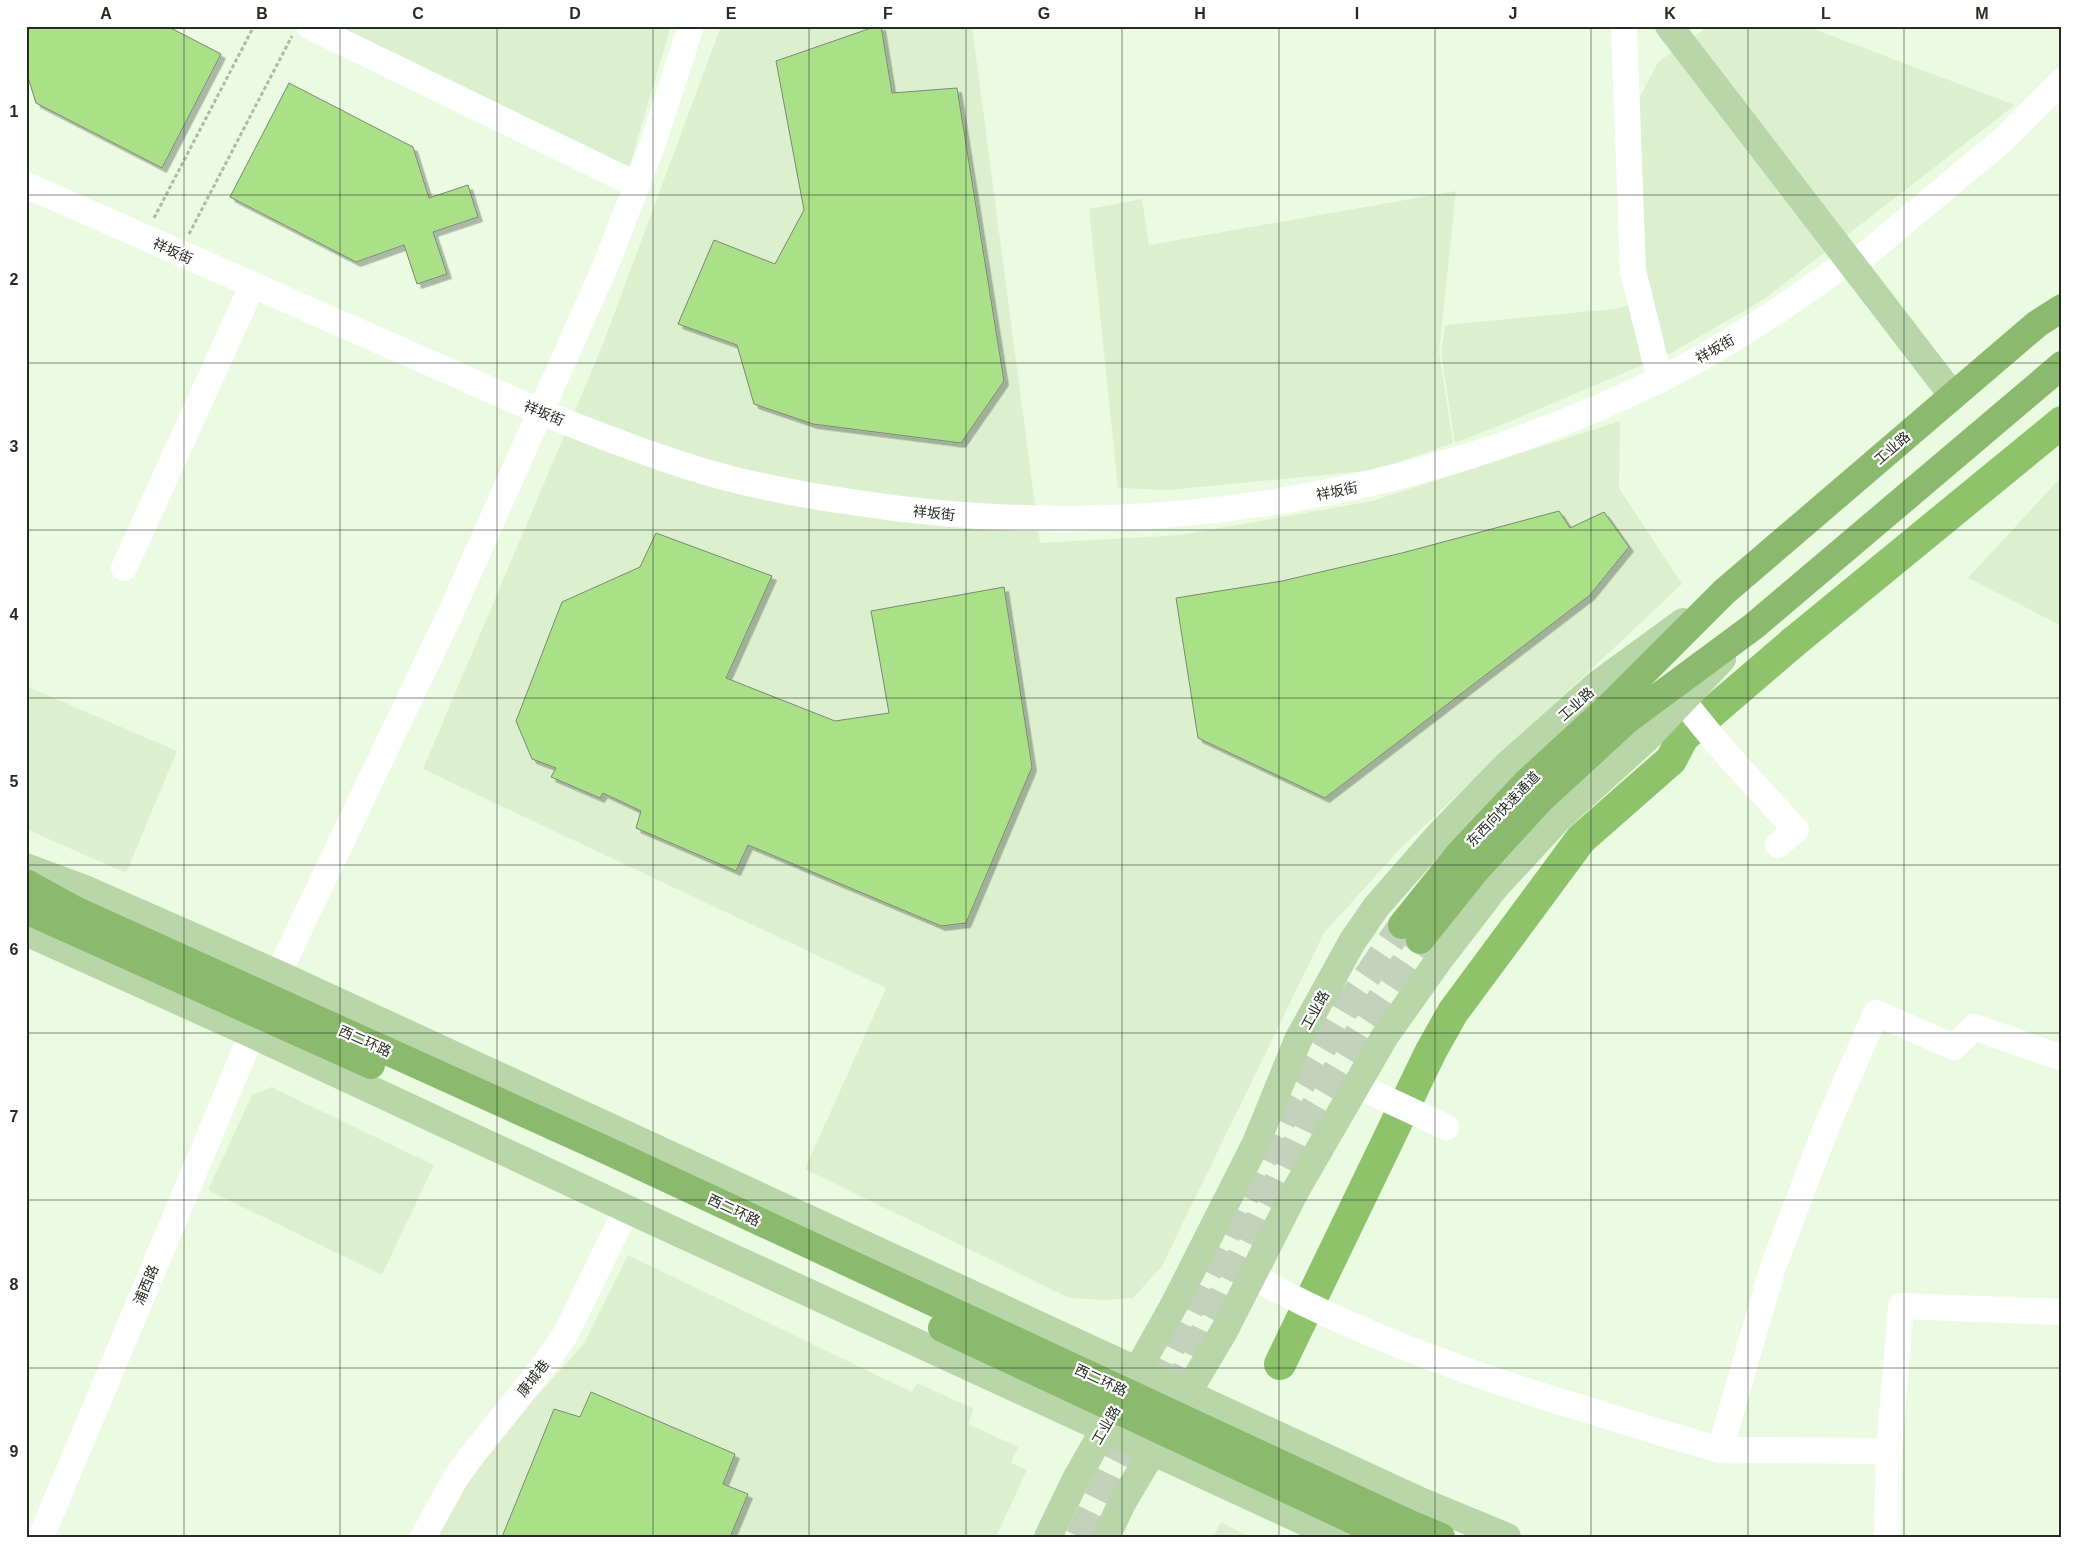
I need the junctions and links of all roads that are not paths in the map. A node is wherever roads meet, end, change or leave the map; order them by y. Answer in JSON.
{"nodes":[{"id":1,"x":691,"y":26,"type":"edge"},
{"id":2,"x":1624,"y":26,"type":"edge"},
{"id":3,"x":1669,"y":26,"type":"edge"},
{"id":4,"x":1691,"y":26,"type":"edge"},
{"id":5,"x":300,"y":31,"type":"edge"},
{"id":6,"x":2062,"y":81,"type":"edge"},
{"id":7,"x":637,"y":185,"type":"junction"},
{"id":8,"x":26,"y":186,"type":"edge"},
{"id":9,"x":1856,"y":258,"type":"junction"},
{"id":10,"x":252,"y":286,"type":"junction"},
{"id":11,"x":2062,"y":299,"type":"edge"},
{"id":12,"x":2062,"y":308,"type":"edge"},
{"id":13,"x":2037,"y":324,"type":"junction"},
{"id":14,"x":2062,"y":365,"type":"edge"},
{"id":15,"x":1660,"y":380,"type":"junction"},
{"id":16,"x":1959,"y":391,"type":"junction"},
{"id":17,"x":539,"y":411,"type":"junction"},
{"id":18,"x":124,"y":568,"type":"dead end"},
{"id":19,"x":1724,"y":592,"type":"junction"},
{"id":20,"x":1754,"y":626,"type":"junction"},
{"id":21,"x":1689,"y":708,"type":"junction"},
{"id":22,"x":1620,"y":711,"type":"junction"},
{"id":23,"x":1778,"y":846,"type":"dead end"},
{"id":24,"x":26,"y":868,"type":"edge"},
{"id":25,"x":26,"y":883,"type":"edge"},
{"id":26,"x":26,"y":910,"type":"edge"},
{"id":27,"x":26,"y":932,"type":"edge"},
{"id":28,"x":1411,"y":933,"type":"tunnel mouth"},
{"id":29,"x":278,"y":974,"type":"junction"},
{"id":30,"x":252,"y":1034,"type":"junction"},
{"id":31,"x":2062,"y":1058,"type":"edge"},
{"id":32,"x":1356,"y":1085,"type":"junction"},
{"id":33,"x":1436,"y":1123,"type":"dead end"},
{"id":34,"x":604,"y":1160,"type":"junction"},
{"id":35,"x":627,"y":1209,"type":"junction"},
{"id":36,"x":1252,"y":1276,"type":"junction"},
{"id":37,"x":2062,"y":1312,"type":"edge"},
{"id":38,"x":1137,"y":1371,"type":"junction"},
{"id":39,"x":1187,"y":1394,"type":"junction"},
{"id":40,"x":1104,"y":1429,"type":"junction"},
{"id":41,"x":1720,"y":1450,"type":"junction"},
{"id":42,"x":1153,"y":1451,"type":"junction"},
{"id":43,"x":1888,"y":1451,"type":"junction"},
{"id":44,"x":41,"y":1537,"type":"edge"},
{"id":45,"x":423,"y":1537,"type":"edge"},
{"id":46,"x":1048,"y":1537,"type":"edge"},
{"id":47,"x":1106,"y":1537,"type":"edge"},
{"id":48,"x":1338,"y":1537,"type":"edge"},
{"id":49,"x":1389,"y":1537,"type":"edge"},
{"id":50,"x":1441,"y":1537,"type":"edge"},
{"id":51,"x":1507,"y":1537,"type":"edge"},
{"id":52,"x":1887,"y":1537,"type":"edge"}],
"edges":[{"from":1,"to":7,"type":"street"},
{"from":2,"to":15,"type":"street"},
{"from":3,"to":9,"type":"main road"},
{"from":4,"to":9,"type":"main road"},
{"from":5,"to":7,"type":"street"},
{"from":6,"to":9,"type":"street","name":"祥坂街"},
{"from":7,"to":17,"type":"street"},
{"from":8,"to":10,"type":"street","name":"祥坂街"},
{"from":9,"to":15,"type":"street","name":"祥坂街"},
{"from":9,"to":16,"type":"main road"},
{"from":10,"to":17,"type":"street","name":"祥坂街"},
{"from":10,"to":18,"type":"street"},
{"from":11,"to":13,"type":"main road","name":"工业路"},
{"from":12,"to":13,"type":"highway","name":"工业路"},
{"from":13,"to":16,"type":"highway","name":"工业路"},
{"from":14,"to":20,"type":"highway"},
{"from":15,"to":17,"type":"street","name":"祥坂街"},
{"from":16,"to":19,"type":"highway","name":"工业路"},
{"from":17,"to":29,"type":"street"},
{"from":19,"to":22,"type":"highway","name":"工业路"},
{"from":19,"to":38,"type":"main road","name":"工业路"},
{"from":20,"to":21,"type":"main road"},
{"from":20,"to":22,"type":"highway"},
{"from":21,"to":23,"type":"street"},
{"from":21,"to":32,"type":"main road"},
{"from":22,"to":28,"type":"highway","name":"东西向快速通道"},
{"from":24,"to":29,"type":"main road"},
{"from":25,"to":34,"type":"highway","name":"西二环路"},
{"from":26,"to":34,"type":"highway","name":"西二环路"},
{"from":27,"to":30,"type":"main road"},
{"from":29,"to":38,"type":"main road"},
{"from":30,"to":35,"type":"main road"},
{"from":30,"to":44,"type":"street","name":"浦西路"},
{"from":31,"to":41,"type":"street"},
{"from":32,"to":33,"type":"street"},
{"from":32,"to":36,"type":"main road"},
{"from":34,"to":49,"type":"highway","name":"西二环路"},
{"from":34,"to":50,"type":"highway","name":"西二环路"},
{"from":35,"to":40,"type":"main road"},
{"from":35,"to":45,"type":"street","name":"康城巷"},
{"from":36,"to":39,"type":"main road"},
{"from":36,"to":41,"type":"street"},
{"from":37,"to":43,"type":"street"},
{"from":38,"to":39,"type":"main road"},
{"from":38,"to":40,"type":"main road","name":"工业路"},
{"from":39,"to":42,"type":"main road"},
{"from":39,"to":51,"type":"main road"},
{"from":40,"to":42,"type":"main road"},
{"from":40,"to":46,"type":"main road","name":"工业路"},
{"from":41,"to":43,"type":"street"},
{"from":42,"to":47,"type":"main road"},
{"from":42,"to":48,"type":"main road"},
{"from":43,"to":52,"type":"street"}]}
